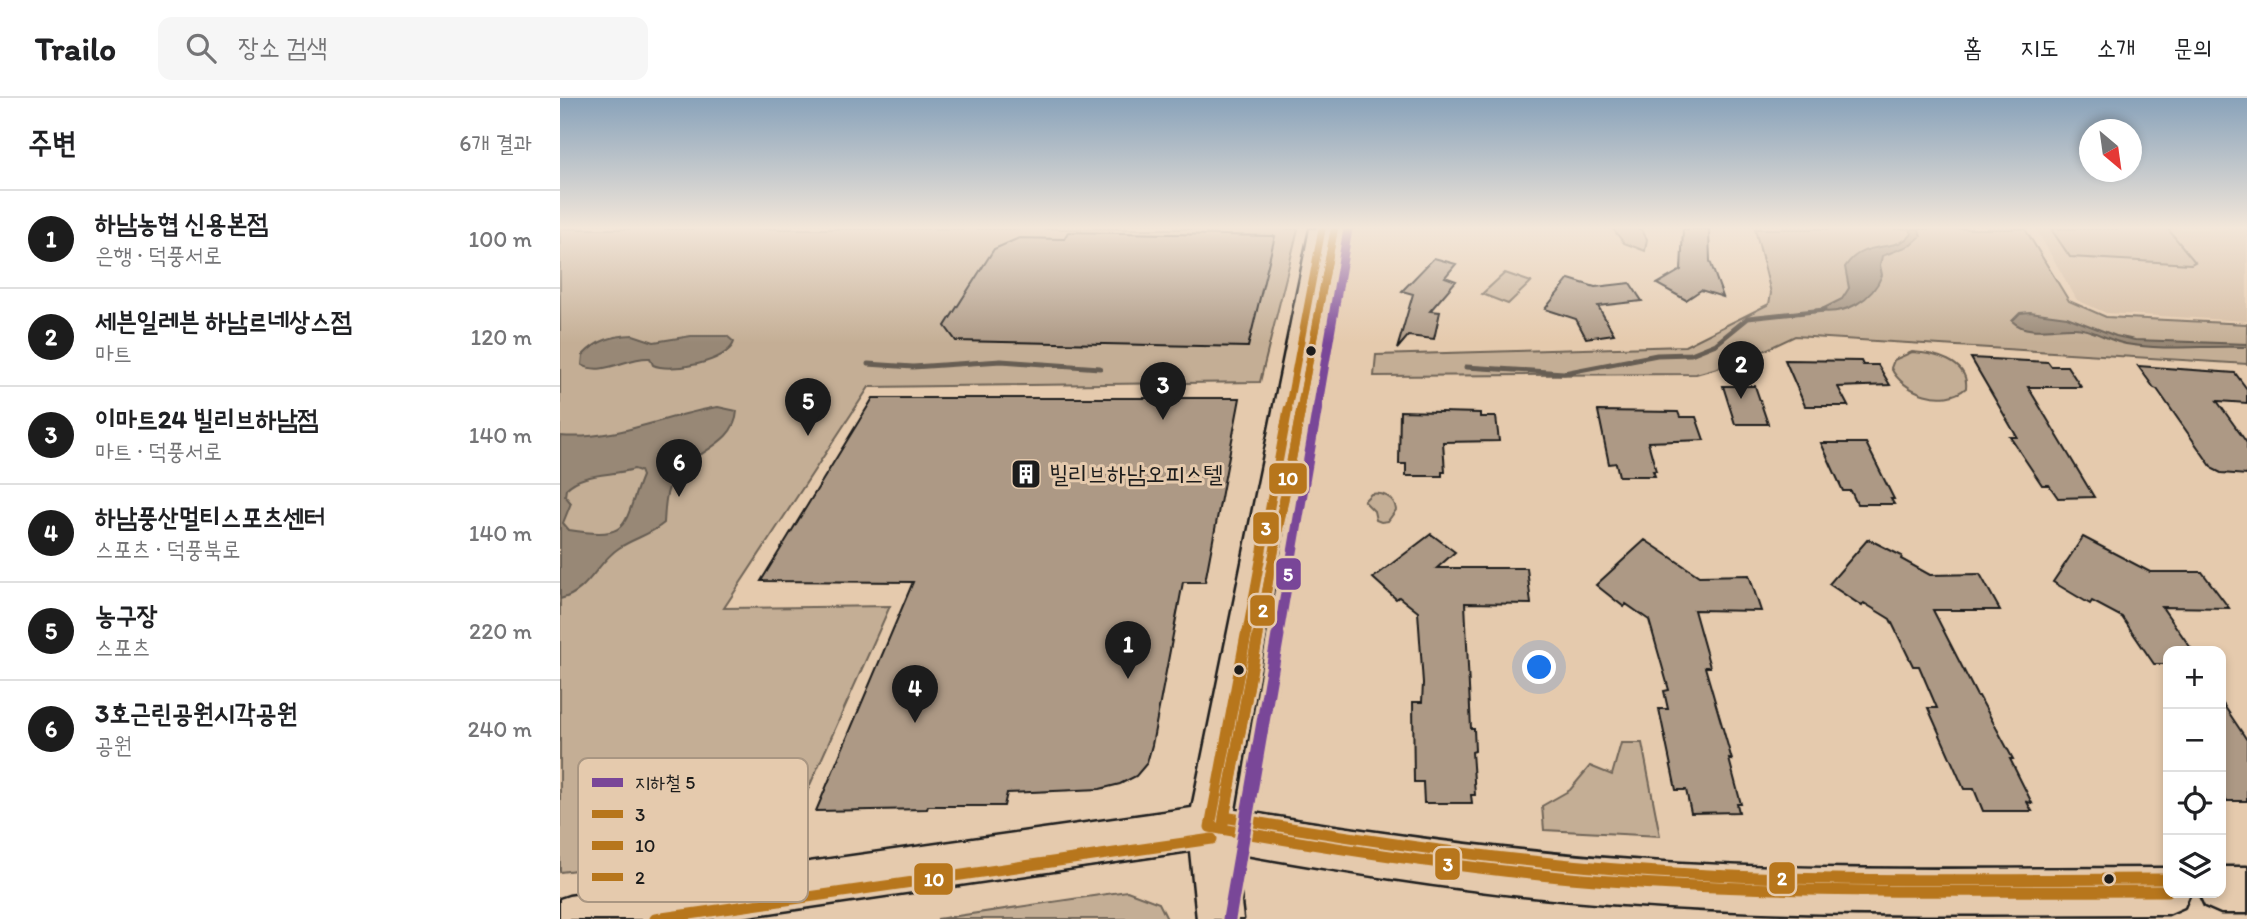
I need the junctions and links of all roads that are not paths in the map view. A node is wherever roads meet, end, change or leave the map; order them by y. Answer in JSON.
{"nodes":[{"id":1,"x":1315,"y":267,"type":"edge"},
{"id":2,"x":1210,"y":827,"type":"junction"},
{"id":3,"x":808,"y":885,"type":"edge"},
{"id":4,"x":2226,"y":890,"type":"edge"},
{"id":5,"x":2247,"y":890,"type":"edge"},
{"id":6,"x":2163,"y":891,"type":"edge"},
{"id":7,"x":687,"y":902,"type":"edge"},
{"id":8,"x":569,"y":919,"type":"edge"},
{"id":9,"x":1220,"y":919,"type":"edge"}],
"edges":[{"from":1,"to":2,"type":"street"},
{"from":2,"to":3,"type":"street"},
{"from":2,"to":6,"type":"street"},
{"from":2,"to":9,"type":"street"},
{"from":4,"to":5,"type":"street"},
{"from":7,"to":8,"type":"street"}]}
